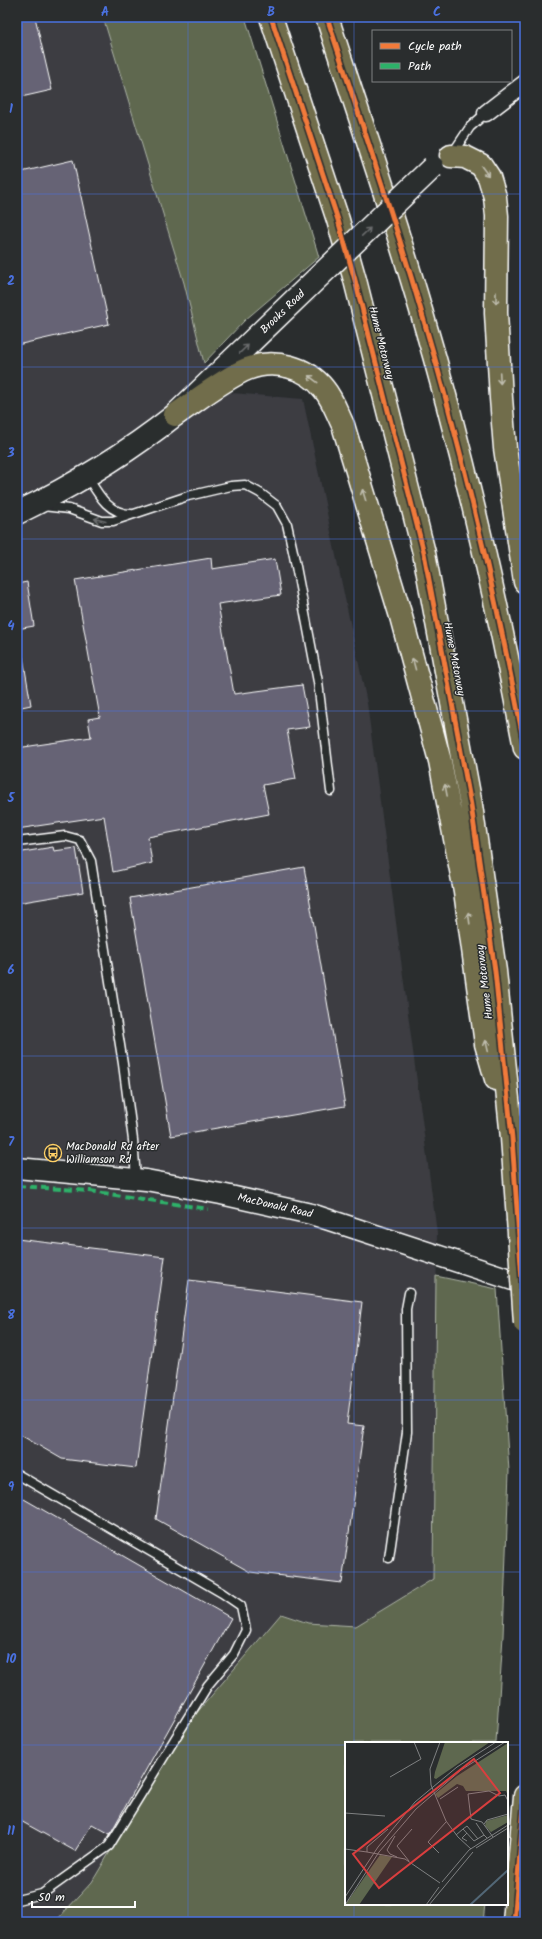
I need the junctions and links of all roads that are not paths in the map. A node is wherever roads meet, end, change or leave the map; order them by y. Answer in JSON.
{"nodes":[{"id":1,"x":271,"y":17,"type":"edge"},
{"id":2,"x":327,"y":17,"type":"edge"},
{"id":3,"x":525,"y":83,"type":"edge"},
{"id":4,"x":486,"y":113,"type":"joint"},
{"id":5,"x":442,"y":162,"type":"junction"},
{"id":6,"x":175,"y":415,"type":"junction"},
{"id":7,"x":87,"y":476,"type":"junction"},
{"id":8,"x":24,"y":510,"type":"edge"},
{"id":9,"x":138,"y":513,"type":"junction"},
{"id":10,"x":525,"y":582,"type":"edge"},
{"id":11,"x":525,"y":748,"type":"edge"},
{"id":12,"x":331,"y":791,"type":"dead end"},
{"id":13,"x":17,"y":842,"type":"edge"},
{"id":14,"x":512,"y":1138,"type":"junction"},
{"id":15,"x":17,"y":1168,"type":"edge"},
{"id":16,"x":136,"y":1179,"type":"junction"},
{"id":17,"x":525,"y":1284,"type":"edge"},
{"id":18,"x":409,"y":1293,"type":"dead end"},
{"id":19,"x":525,"y":1323,"type":"edge"},
{"id":20,"x":17,"y":1474,"type":"edge"},
{"id":21,"x":389,"y":1558,"type":"dead end"},
{"id":22,"x":525,"y":1796,"type":"edge"},
{"id":23,"x":17,"y":1900,"type":"edge"},
{"id":24,"x":514,"y":1922,"type":"edge"}],
"edges":[{"from":1,"to":14,"type":"highway","name":"Hume Motorway"},
{"from":2,"to":11,"type":"highway"},
{"from":3,"to":4,"type":"street","name":"Brooks Road"},
{"from":4,"to":5,"type":"lane","name":"Brooks Road"},
{"from":6,"to":5,"type":"main road","name":"Brooks Road","one_way":true,"bridge":true},
{"from":5,"to":10,"type":"highway","one_way":true},
{"from":6,"to":7,"type":"main road","name":"Brooks Road"},
{"from":14,"to":6,"type":"highway","one_way":true},
{"from":7,"to":8,"type":"main road","name":"Brooks Road"},
{"from":7,"to":9,"type":"lane"},
{"from":9,"to":8,"type":"lane","one_way":true},
{"from":9,"to":12,"type":"lane"},
{"from":13,"to":16,"type":"lane"},
{"from":14,"to":19,"type":"highway","name":"Hume Motorway","bridge":true},
{"from":15,"to":16,"type":"street","name":"MacDonald Road"},
{"from":16,"to":17,"type":"street","name":"MacDonald Road"},
{"from":18,"to":21,"type":"lane"},
{"from":20,"to":23,"type":"lane"},
{"from":22,"to":24,"type":"highway"}]}
